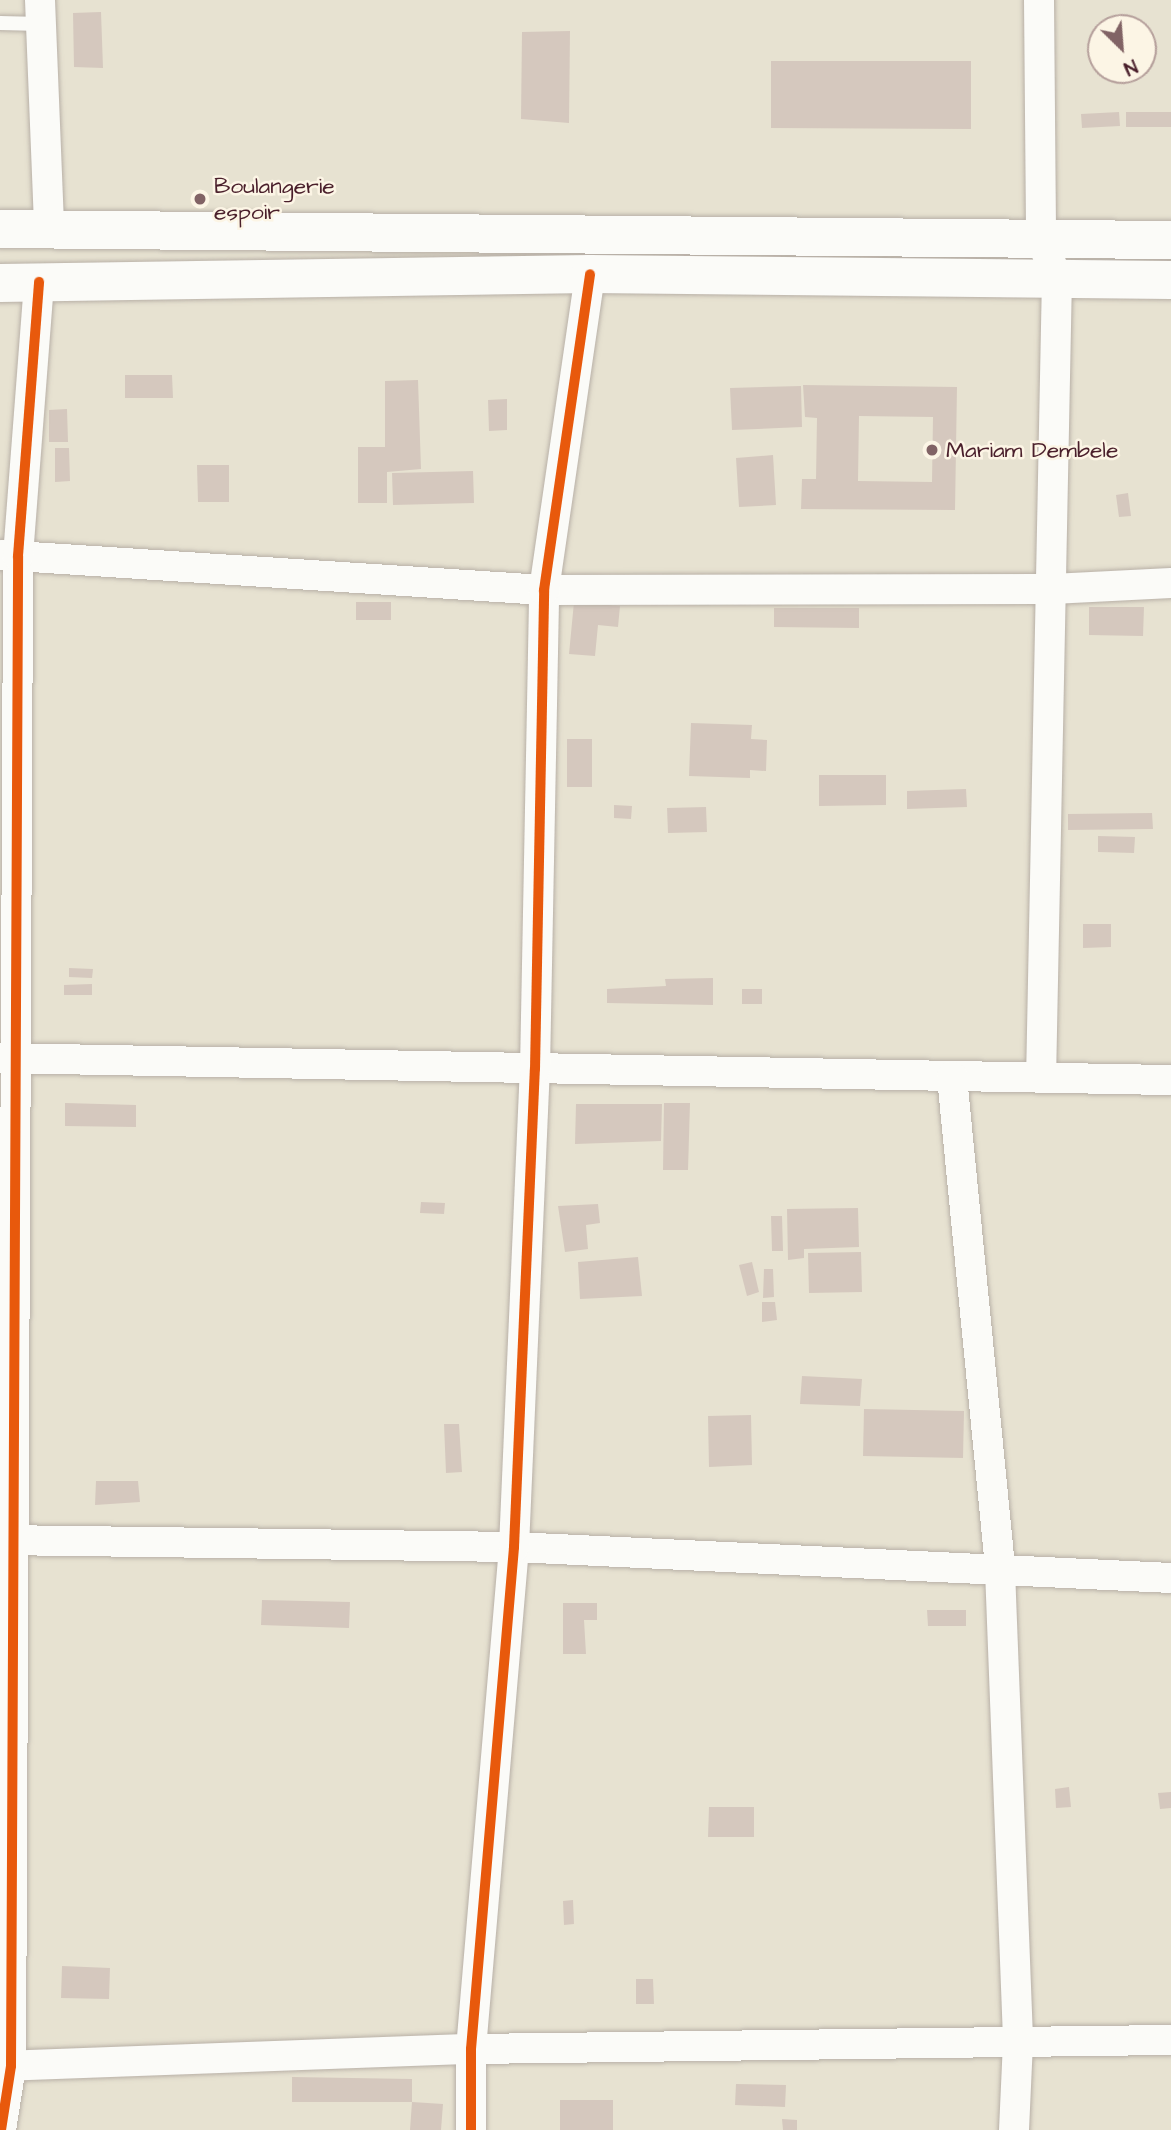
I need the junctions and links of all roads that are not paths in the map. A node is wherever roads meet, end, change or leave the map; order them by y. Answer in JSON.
{"nodes":[{"id":1,"x":1039,"y":0,"type":"edge"},
{"id":2,"x":40,"y":12,"type":"edge"},
{"id":3,"x":0,"y":23,"type":"edge"},
{"id":4,"x":49,"y":226,"type":"junction"},
{"id":5,"x":0,"y":229,"type":"edge"},
{"id":6,"x":1041,"y":240,"type":"junction"},
{"id":7,"x":1171,"y":240,"type":"edge"},
{"id":8,"x":590,"y":274,"type":"junction"},
{"id":9,"x":1058,"y":277,"type":"junction"},
{"id":10,"x":1171,"y":280,"type":"edge"},
{"id":11,"x":38,"y":282,"type":"junction"},
{"id":12,"x":0,"y":283,"type":"edge"},
{"id":13,"x":9,"y":556,"type":"edge"},
{"id":14,"x":1171,"y":583,"type":"edge"},
{"id":15,"x":1052,"y":589,"type":"junction"},
{"id":16,"x":544,"y":590,"type":"junction"},
{"id":17,"x":9,"y":1058,"type":"edge"},
{"id":18,"x":534,"y":1069,"type":"junction"},
{"id":19,"x":952,"y":1077,"type":"junction"},
{"id":20,"x":1041,"y":1078,"type":"junction"},
{"id":21,"x":1171,"y":1080,"type":"edge"},
{"id":22,"x":7,"y":1540,"type":"edge"},
{"id":23,"x":514,"y":1547,"type":"junction"},
{"id":24,"x":1000,"y":1570,"type":"junction"},
{"id":25,"x":1171,"y":1578,"type":"edge"},
{"id":26,"x":1171,"y":2040,"type":"edge"},
{"id":27,"x":1018,"y":2042,"type":"junction"},
{"id":28,"x":471,"y":2049,"type":"junction"},
{"id":29,"x":5,"y":2066,"type":"edge"},
{"id":30,"x":1,"y":2130,"type":"edge"},
{"id":31,"x":471,"y":2130,"type":"edge"},
{"id":32,"x":1014,"y":2130,"type":"edge"}],
"edges":[{"from":1,"to":6,"type":"street"},
{"from":2,"to":3,"type":"lane"},
{"from":2,"to":4,"type":"street"},
{"from":4,"to":5,"type":"highway"},
{"from":4,"to":6,"type":"highway"},
{"from":6,"to":7,"type":"highway"},
{"from":6,"to":9,"type":"street"},
{"from":8,"to":9,"type":"highway"},
{"from":8,"to":11,"type":"highway"},
{"from":8,"to":16,"type":"street"},
{"from":9,"to":10,"type":"highway"},
{"from":9,"to":15,"type":"street"},
{"from":11,"to":12,"type":"highway"},
{"from":11,"to":13,"type":"street"},
{"from":13,"to":16,"type":"street"},
{"from":13,"to":17,"type":"street"},
{"from":14,"to":15,"type":"street"},
{"from":15,"to":16,"type":"street"},
{"from":15,"to":20,"type":"street"},
{"from":16,"to":18,"type":"street"},
{"from":17,"to":18,"type":"street"},
{"from":17,"to":22,"type":"street"},
{"from":18,"to":19,"type":"street"},
{"from":18,"to":23,"type":"street"},
{"from":19,"to":20,"type":"street"},
{"from":19,"to":24,"type":"street"},
{"from":20,"to":21,"type":"street"},
{"from":22,"to":23,"type":"street"},
{"from":22,"to":29,"type":"street"},
{"from":23,"to":24,"type":"street"},
{"from":23,"to":28,"type":"street"},
{"from":24,"to":25,"type":"street"},
{"from":24,"to":27,"type":"street"},
{"from":26,"to":27,"type":"street"},
{"from":27,"to":28,"type":"street"},
{"from":27,"to":32,"type":"street"},
{"from":28,"to":29,"type":"street"},
{"from":28,"to":31,"type":"street"},
{"from":29,"to":30,"type":"street"}]}
